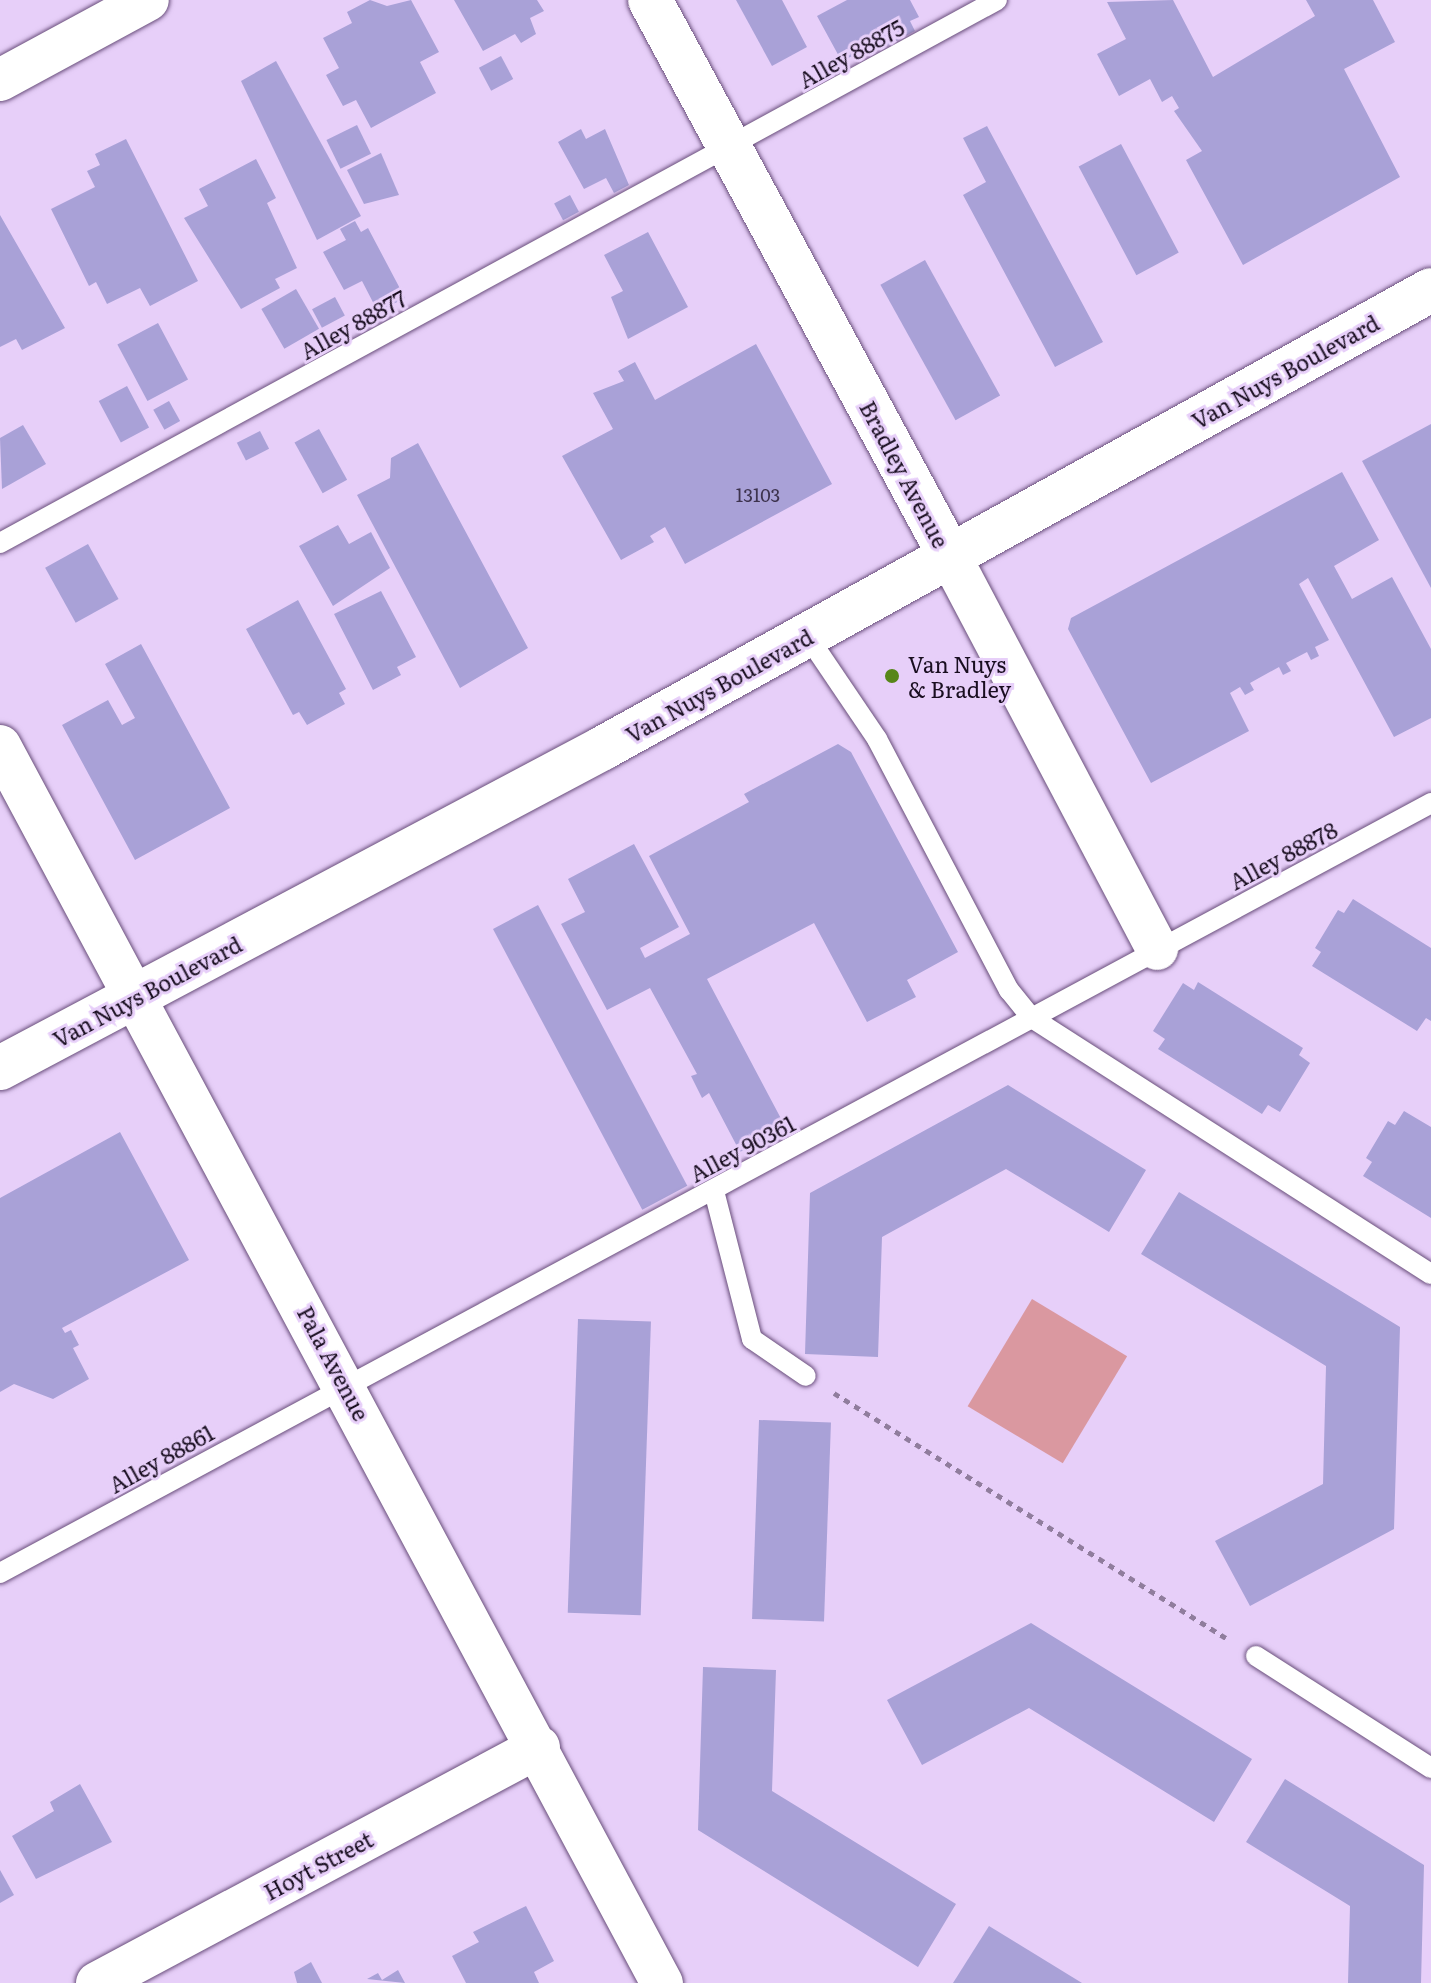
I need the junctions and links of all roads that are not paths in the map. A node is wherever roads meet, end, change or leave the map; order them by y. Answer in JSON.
{"nodes":[{"id":1,"x":148,"y":0,"type":"edge"},
{"id":2,"x":650,"y":0,"type":"edge"},
{"id":3,"x":997,"y":0,"type":"edge"},
{"id":4,"x":0,"y":80,"type":"edge"},
{"id":5,"x":729,"y":147,"type":"junction"},
{"id":6,"x":1431,"y":290,"type":"edge"},
{"id":7,"x":0,"y":543,"type":"edge"},
{"id":8,"x":951,"y":558,"type":"junction"},
{"id":9,"x":808,"y":637,"type":"junction"},
{"id":10,"x":2,"y":755,"type":"edge"},
{"id":11,"x":1431,"y":803,"type":"edge"},
{"id":12,"x":1157,"y":949,"type":"junction"},
{"id":13,"x":139,"y":995,"type":"junction"},
{"id":14,"x":1032,"y":1018,"type":"junction"},
{"id":15,"x":0,"y":1068,"type":"edge"},
{"id":16,"x":714,"y":1191,"type":"junction"},
{"id":17,"x":1431,"y":1274,"type":"edge"},
{"id":18,"x":806,"y":1376,"type":"road end"},
{"id":19,"x":346,"y":1384,"type":"junction"},
{"id":20,"x":0,"y":1573,"type":"edge"},
{"id":21,"x":1256,"y":1656,"type":"road end"},
{"id":22,"x":539,"y":1747,"type":"junction"},
{"id":23,"x":1431,"y":1768,"type":"edge"},
{"id":24,"x":97,"y":1983,"type":"edge"},
{"id":25,"x":662,"y":1983,"type":"edge"}],
"edges":[{"from":1,"to":4,"type":"street"},
{"from":2,"to":5,"type":"main road","name":"Bradley Avenue"},
{"from":3,"to":5,"type":"lane","name":"Alley 88875"},
{"from":5,"to":7,"type":"lane","name":"Alley 88877"},
{"from":5,"to":8,"type":"main road","name":"Bradley Avenue"},
{"from":6,"to":8,"type":"main road","name":"Van Nuys Boulevard"},
{"from":8,"to":9,"type":"main road","name":"Van Nuys Boulevard"},
{"from":8,"to":12,"type":"street","name":"Bradley Avenue"},
{"from":9,"to":13,"type":"main road","name":"Van Nuys Boulevard"},
{"from":9,"to":14,"type":"lane"},
{"from":10,"to":13,"type":"street","name":"Pala Avenue"},
{"from":11,"to":12,"type":"lane","name":"Alley 88878"},
{"from":12,"to":14,"type":"lane","name":"Alley 90361"},
{"from":13,"to":15,"type":"main road","name":"Van Nuys Boulevard"},
{"from":13,"to":19,"type":"street","name":"Pala Avenue"},
{"from":14,"to":16,"type":"lane","name":"Alley 90361"},
{"from":14,"to":17,"type":"lane"},
{"from":16,"to":18,"type":"lane"},
{"from":16,"to":19,"type":"lane","name":"Alley 90361"},
{"from":19,"to":20,"type":"lane","name":"Alley 88861"},
{"from":19,"to":22,"type":"street","name":"Pala Avenue"},
{"from":21,"to":23,"type":"lane"},
{"from":22,"to":24,"type":"street","name":"Hoyt Street"},
{"from":22,"to":25,"type":"street","name":"Pala Avenue"}]}
